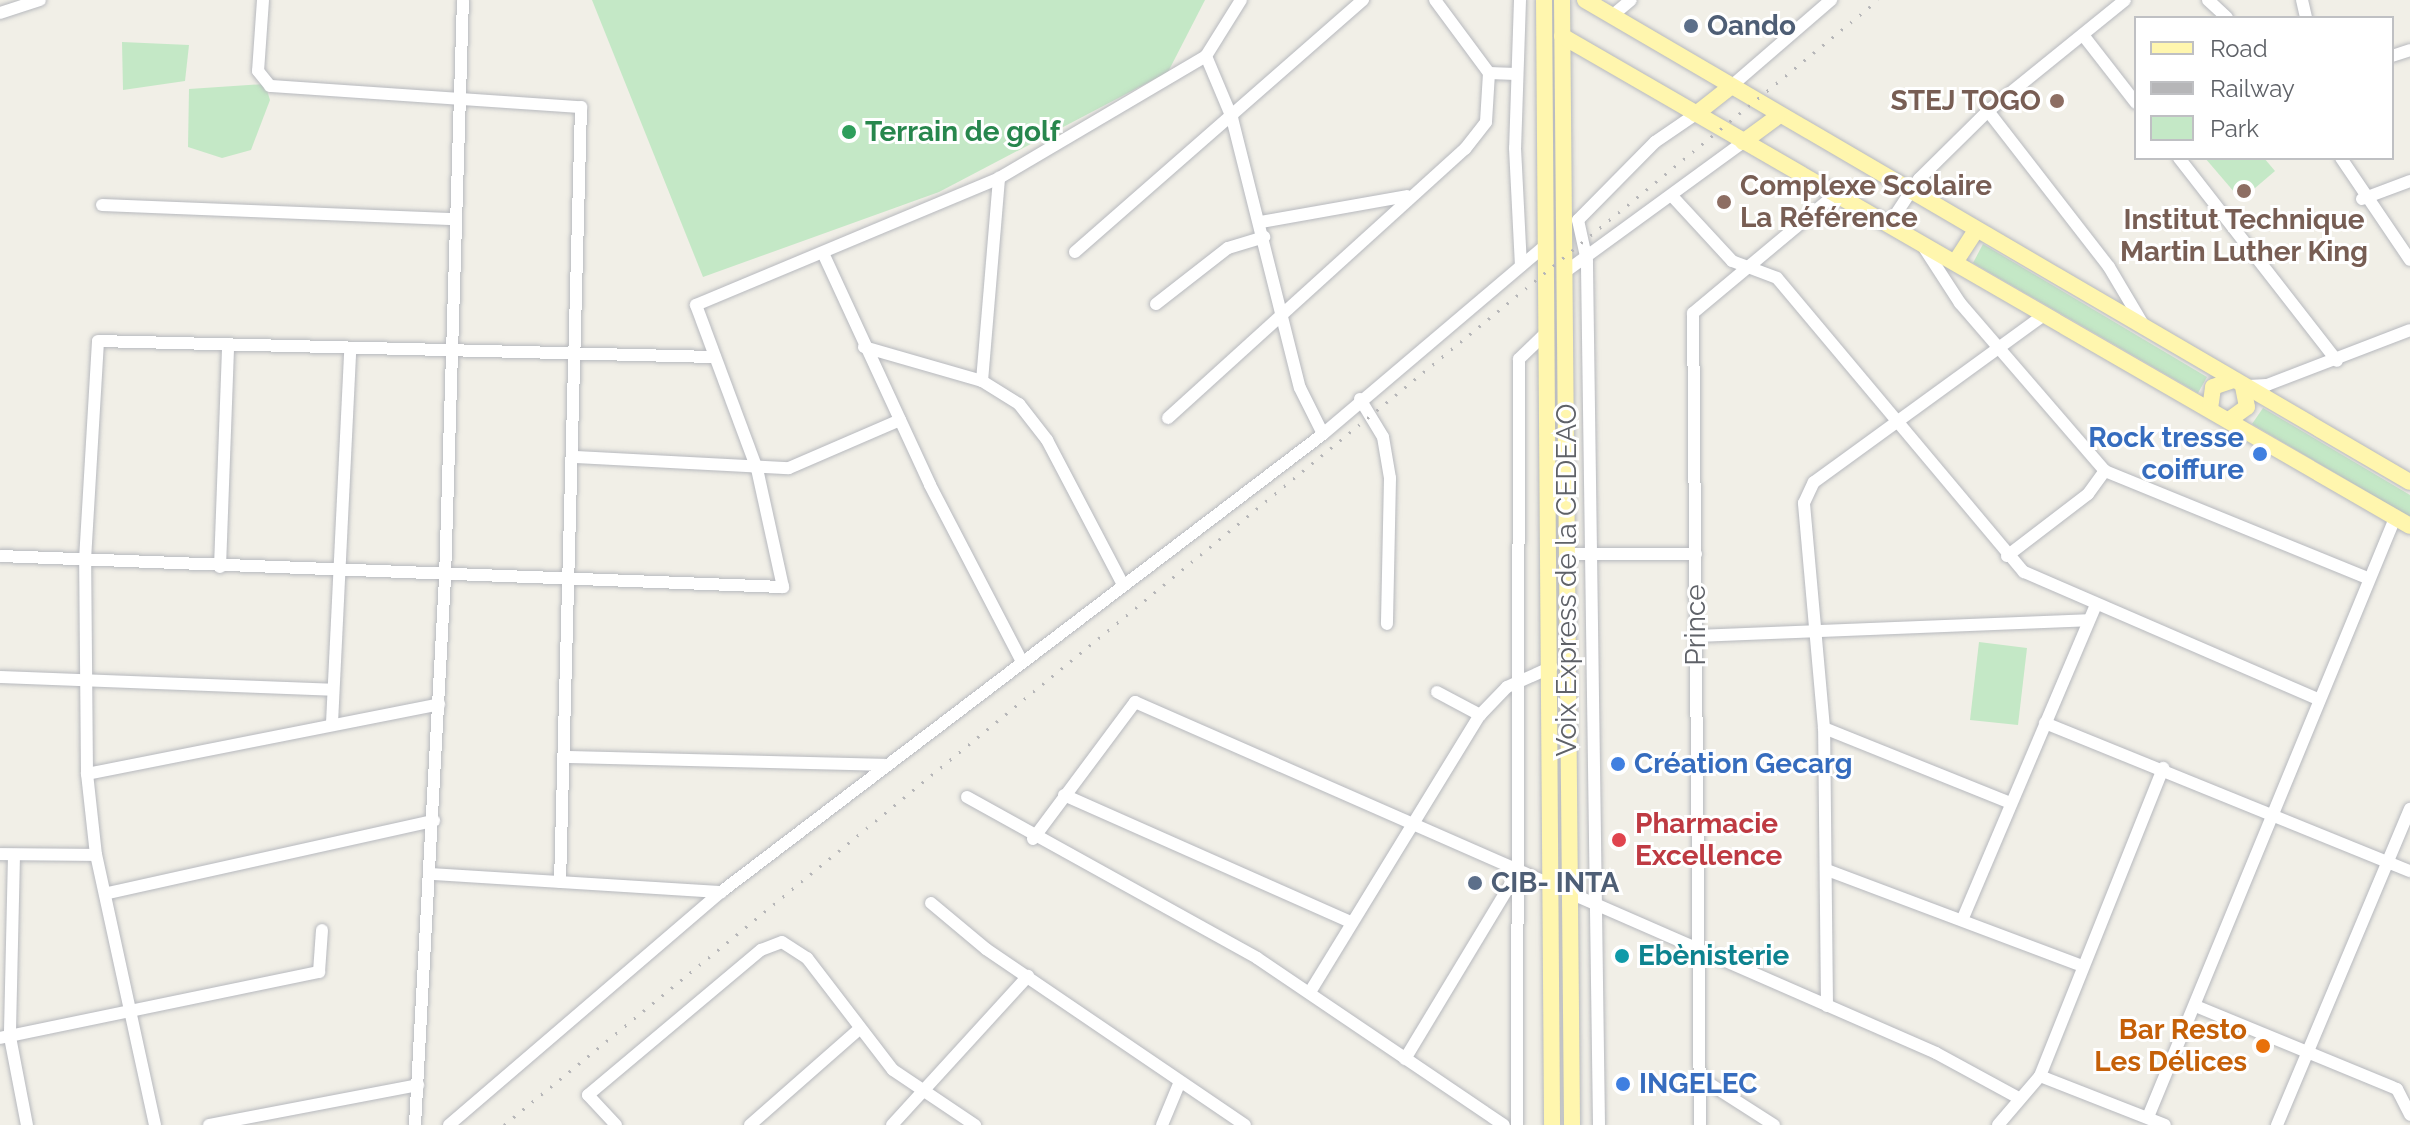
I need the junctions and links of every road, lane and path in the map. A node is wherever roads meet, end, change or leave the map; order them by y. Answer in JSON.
{"nodes":[{"id":1,"x":40,"y":0,"type":"edge"},
{"id":2,"x":263,"y":0,"type":"edge"},
{"id":3,"x":463,"y":0,"type":"edge"},
{"id":4,"x":1241,"y":0,"type":"edge"},
{"id":5,"x":1363,"y":0,"type":"edge"},
{"id":6,"x":1435,"y":0,"type":"edge"},
{"id":7,"x":1520,"y":0,"type":"edge"},
{"id":8,"x":1546,"y":0,"type":"edge"},
{"id":9,"x":1562,"y":0,"type":"edge"},
{"id":10,"x":1585,"y":0,"type":"edge"},
{"id":11,"x":1631,"y":0,"type":"edge"},
{"id":12,"x":1831,"y":0,"type":"edge"},
{"id":13,"x":2125,"y":0,"type":"edge"},
{"id":14,"x":2208,"y":0,"type":"edge"},
{"id":15,"x":19,"y":4,"type":"edge"},
{"id":16,"x":0,"y":13,"type":"edge"},
{"id":17,"x":1613,"y":15,"type":"junction"},
{"id":18,"x":2225,"y":16,"type":"edge"},
{"id":19,"x":2083,"y":35,"type":"junction"},
{"id":20,"x":1562,"y":36,"type":"junction"},
{"id":21,"x":1206,"y":56,"type":"junction"},
{"id":22,"x":1489,"y":73,"type":"junction"},
{"id":23,"x":1516,"y":74,"type":"junction"},
{"id":24,"x":1729,"y":88,"type":"junction"},
{"id":25,"x":459,"y":98,"type":"junction"},
{"id":26,"x":2134,"y":100,"type":"edge"},
{"id":27,"x":1988,"y":111,"type":"junction"},
{"id":28,"x":1696,"y":114,"type":"junction"},
{"id":29,"x":1777,"y":117,"type":"junction"},
{"id":30,"x":1232,"y":118,"type":"junction"},
{"id":31,"x":1743,"y":142,"type":"junction"},
{"id":32,"x":2181,"y":160,"type":"edge"},
{"id":33,"x":2342,"y":160,"type":"edge"},
{"id":34,"x":999,"y":178,"type":"junction"},
{"id":35,"x":2410,"y":181,"type":"edge"},
{"id":36,"x":1909,"y":191,"type":"junction"},
{"id":37,"x":1837,"y":193,"type":"junction"},
{"id":38,"x":1407,"y":196,"type":"junction"},
{"id":39,"x":1673,"y":197,"type":"junction"},
{"id":40,"x":2362,"y":199,"type":"junction"},
{"id":41,"x":102,"y":205,"type":"dead end"},
{"id":42,"x":456,"y":219,"type":"junction"},
{"id":43,"x":1261,"y":222,"type":"junction"},
{"id":44,"x":1890,"y":223,"type":"junction"},
{"id":45,"x":1976,"y":230,"type":"junction"},
{"id":46,"x":1264,"y":237,"type":"junction"},
{"id":47,"x":1920,"y":241,"type":"junction"},
{"id":48,"x":1546,"y":245,"type":"junction"},
{"id":49,"x":1075,"y":252,"type":"dead end"},
{"id":50,"x":823,"y":253,"type":"junction"},
{"id":51,"x":2410,"y":260,"type":"edge"},
{"id":52,"x":1587,"y":261,"type":"junction"},
{"id":53,"x":1956,"y":261,"type":"junction"},
{"id":54,"x":1521,"y":266,"type":"junction"},
{"id":55,"x":1743,"y":268,"type":"junction"},
{"id":56,"x":1565,"y":272,"type":"junction"},
{"id":57,"x":1156,"y":304,"type":"dead end"},
{"id":58,"x":1279,"y":310,"type":"junction"},
{"id":59,"x":2045,"y":314,"type":"junction"},
{"id":60,"x":2145,"y":329,"type":"junction"},
{"id":61,"x":2410,"y":330,"type":"edge"},
{"id":62,"x":1546,"y":333,"type":"junction"},
{"id":63,"x":228,"y":346,"type":"junction"},
{"id":64,"x":864,"y":347,"type":"junction"},
{"id":65,"x":1998,"y":349,"type":"junction"},
{"id":66,"x":350,"y":351,"type":"junction"},
{"id":67,"x":454,"y":353,"type":"junction"},
{"id":68,"x":577,"y":357,"type":"junction"},
{"id":69,"x":715,"y":357,"type":"junction"},
{"id":70,"x":2337,"y":361,"type":"junction"},
{"id":71,"x":982,"y":381,"type":"junction"},
{"id":72,"x":2238,"y":383,"type":"junction"},
{"id":73,"x":1360,"y":399,"type":"junction"},
{"id":74,"x":2210,"y":409,"type":"junction"},
{"id":75,"x":1168,"y":418,"type":"dead end"},
{"id":76,"x":900,"y":420,"type":"junction"},
{"id":77,"x":2229,"y":420,"type":"junction"},
{"id":78,"x":1897,"y":422,"type":"junction"},
{"id":79,"x":1323,"y":434,"type":"junction"},
{"id":80,"x":576,"y":457,"type":"junction"},
{"id":81,"x":757,"y":469,"type":"junction"},
{"id":82,"x":2105,"y":471,"type":"junction"},
{"id":83,"x":2410,"y":482,"type":"edge"},
{"id":84,"x":2403,"y":522,"type":"edge"},
{"id":85,"x":1567,"y":554,"type":"junction"},
{"id":86,"x":1587,"y":554,"type":"junction"},
{"id":87,"x":1696,"y":554,"type":"junction"},
{"id":88,"x":0,"y":556,"type":"edge"},
{"id":89,"x":2007,"y":556,"type":"junction"},
{"id":90,"x":85,"y":560,"type":"junction"},
{"id":91,"x":220,"y":567,"type":"junction"},
{"id":92,"x":339,"y":572,"type":"junction"},
{"id":93,"x":445,"y":578,"type":"junction"},
{"id":94,"x":2367,"y":578,"type":"junction"},
{"id":95,"x":1122,"y":583,"type":"junction"},
{"id":96,"x":571,"y":584,"type":"junction"},
{"id":97,"x":2096,"y":604,"type":"junction"},
{"id":98,"x":2088,"y":620,"type":"junction"},
{"id":99,"x":1387,"y":624,"type":"dead end"},
{"id":100,"x":1814,"y":630,"type":"junction"},
{"id":101,"x":1696,"y":636,"type":"junction"},
{"id":102,"x":1021,"y":660,"type":"junction"},
{"id":103,"x":1552,"y":667,"type":"junction"},
{"id":104,"x":0,"y":677,"type":"edge"},
{"id":105,"x":83,"y":681,"type":"junction"},
{"id":106,"x":1518,"y":682,"type":"junction"},
{"id":107,"x":333,"y":690,"type":"junction"},
{"id":108,"x":1437,"y":692,"type":"dead end"},
{"id":109,"x":2317,"y":699,"type":"junction"},
{"id":110,"x":439,"y":704,"type":"junction"},
{"id":111,"x":1480,"y":715,"type":"junction"},
{"id":112,"x":332,"y":723,"type":"junction"},
{"id":113,"x":2045,"y":723,"type":"junction"},
{"id":114,"x":1824,"y":728,"type":"junction"},
{"id":115,"x":565,"y":757,"type":"junction"},
{"id":116,"x":884,"y":765,"type":"junction"},
{"id":117,"x":2163,"y":768,"type":"junction"},
{"id":118,"x":87,"y":774,"type":"junction"},
{"id":119,"x":1064,"y":795,"type":"junction"},
{"id":120,"x":967,"y":797,"type":"dead end"},
{"id":121,"x":2011,"y":803,"type":"junction"},
{"id":122,"x":2410,"y":809,"type":"edge"},
{"id":123,"x":2274,"y":816,"type":"junction"},
{"id":124,"x":434,"y":821,"type":"junction"},
{"id":125,"x":1411,"y":825,"type":"junction"},
{"id":126,"x":1033,"y":839,"type":"junction"},
{"id":127,"x":0,"y":854,"type":"edge"},
{"id":128,"x":14,"y":855,"type":"junction"},
{"id":129,"x":96,"y":855,"type":"junction"},
{"id":130,"x":2387,"y":861,"type":"junction"},
{"id":131,"x":1827,"y":870,"type":"junction"},
{"id":132,"x":2410,"y":871,"type":"edge"},
{"id":133,"x":1517,"y":872,"type":"junction"},
{"id":134,"x":432,"y":874,"type":"junction"},
{"id":135,"x":560,"y":882,"type":"junction"},
{"id":136,"x":1551,"y":885,"type":"junction"},
{"id":137,"x":721,"y":892,"type":"junction"},
{"id":138,"x":108,"y":893,"type":"junction"},
{"id":139,"x":1570,"y":893,"type":"junction"},
{"id":140,"x":931,"y":903,"type":"dead end"},
{"id":141,"x":1594,"y":904,"type":"junction"},
{"id":142,"x":1963,"y":918,"type":"junction"},
{"id":143,"x":1351,"y":922,"type":"junction"},
{"id":144,"x":322,"y":930,"type":"dead end"},
{"id":145,"x":1698,"y":950,"type":"junction"},
{"id":146,"x":2080,"y":965,"type":"junction"},
{"id":147,"x":1028,"y":976,"type":"junction"},
{"id":148,"x":1310,"y":992,"type":"junction"},
{"id":149,"x":1827,"y":1006,"type":"junction"},
{"id":150,"x":2198,"y":1007,"type":"junction"},
{"id":151,"x":132,"y":1010,"type":"junction"},
{"id":152,"x":857,"y":1031,"type":"junction"},
{"id":153,"x":5,"y":1038,"type":"edge"},
{"id":154,"x":2306,"y":1050,"type":"junction"},
{"id":155,"x":1405,"y":1059,"type":"junction"},
{"id":156,"x":2040,"y":1076,"type":"junction"},
{"id":157,"x":1699,"y":1077,"type":"junction"},
{"id":158,"x":1179,"y":1084,"type":"junction"},
{"id":159,"x":418,"y":1085,"type":"junction"},
{"id":160,"x":2404,"y":1089,"type":"edge"},
{"id":161,"x":921,"y":1094,"type":"junction"},
{"id":162,"x":2017,"y":1097,"type":"junction"},
{"id":163,"x":2132,"y":1113,"type":"junction"},
{"id":164,"x":2410,"y":1115,"type":"edge"},
{"id":165,"x":2148,"y":1117,"type":"junction"},
{"id":166,"x":27,"y":1125,"type":"edge"},
{"id":167,"x":155,"y":1125,"type":"edge"},
{"id":168,"x":209,"y":1125,"type":"edge"},
{"id":169,"x":415,"y":1125,"type":"edge"},
{"id":170,"x":449,"y":1125,"type":"edge"},
{"id":171,"x":616,"y":1125,"type":"edge"},
{"id":172,"x":750,"y":1125,"type":"edge"},
{"id":173,"x":892,"y":1125,"type":"edge"},
{"id":174,"x":975,"y":1125,"type":"edge"},
{"id":175,"x":1162,"y":1125,"type":"edge"},
{"id":176,"x":1245,"y":1125,"type":"edge"},
{"id":177,"x":1504,"y":1125,"type":"edge"},
{"id":178,"x":1517,"y":1125,"type":"edge"},
{"id":179,"x":1552,"y":1125,"type":"edge"},
{"id":180,"x":1572,"y":1125,"type":"edge"},
{"id":181,"x":1599,"y":1125,"type":"edge"},
{"id":182,"x":1700,"y":1125,"type":"edge"},
{"id":183,"x":1774,"y":1125,"type":"edge"},
{"id":184,"x":1998,"y":1125,"type":"edge"},
{"id":185,"x":2125,"y":1125,"type":"edge"},
{"id":186,"x":2165,"y":1125,"type":"edge"},
{"id":187,"x":2277,"y":1125,"type":"edge"}],
"edges":[{"from":1,"to":15,"type":"street"},
{"from":2,"to":25,"type":"street"},
{"from":3,"to":25,"type":"street"},
{"from":4,"to":21,"type":"street"},
{"from":5,"to":30,"type":"street"},
{"from":6,"to":22,"type":"street"},
{"from":7,"to":23,"type":"street"},
{"from":8,"to":20,"type":"main road"},
{"from":8,"to":48,"type":"main road"},
{"from":9,"to":20,"type":"main road","name":"Voix Express de la CEDEAO"},
{"from":10,"to":17,"type":"main road"},
{"from":11,"to":17,"type":"street"},
{"from":12,"to":24,"type":"street"},
{"from":13,"to":19,"type":"street"},
{"from":14,"to":18,"type":"street"},
{"from":15,"to":16,"type":"street"},
{"from":17,"to":24,"type":"main road"},
{"from":19,"to":26,"type":"street"},
{"from":19,"to":27,"type":"street"},
{"from":20,"to":28,"type":"main road"},
{"from":20,"to":56,"type":"main road","name":"Voix Express de la CEDEAO"},
{"from":21,"to":30,"type":"street"},
{"from":21,"to":34,"type":"street"},
{"from":22,"to":23,"type":"street"},
{"from":22,"to":38,"type":"street"},
{"from":23,"to":54,"type":"street"},
{"from":24,"to":28,"type":"main road"},
{"from":24,"to":29,"type":"main road"},
{"from":25,"to":42,"type":"street"},
{"from":25,"to":68,"type":"street"},
{"from":27,"to":36,"type":"street"},
{"from":27,"to":60,"type":"street"},
{"from":28,"to":31,"type":"main road"},
{"from":28,"to":52,"type":"street"},
{"from":29,"to":31,"type":"main road"},
{"from":29,"to":36,"type":"main road"},
{"from":30,"to":43,"type":"street"},
{"from":30,"to":49,"type":"street"},
{"from":31,"to":37,"type":"main road"},
{"from":31,"to":39,"type":"street"},
{"from":32,"to":70,"type":"street"},
{"from":33,"to":40,"type":"street"},
{"from":34,"to":50,"type":"street"},
{"from":34,"to":71,"type":"street"},
{"from":35,"to":40,"type":"street"},
{"from":36,"to":44,"type":"street"},
{"from":36,"to":45,"type":"main road"},
{"from":37,"to":44,"type":"main road"},
{"from":37,"to":55,"type":"street","name":"Prince"},
{"from":38,"to":43,"type":"street"},
{"from":38,"to":58,"type":"street"},
{"from":39,"to":52,"type":"street"},
{"from":39,"to":55,"type":"street"},
{"from":40,"to":51,"type":"street"},
{"from":41,"to":42,"type":"street"},
{"from":42,"to":67,"type":"street"},
{"from":43,"to":46,"type":"street"},
{"from":44,"to":47,"type":"main road"},
{"from":45,"to":53,"type":"main road"},
{"from":45,"to":60,"type":"main road"},
{"from":46,"to":57,"type":"street"},
{"from":46,"to":58,"type":"street"},
{"from":47,"to":53,"type":"main road"},
{"from":47,"to":65,"type":"street"},
{"from":48,"to":54,"type":"street"},
{"from":48,"to":62,"type":"main road"},
{"from":50,"to":64,"type":"street"},
{"from":50,"to":69,"type":"street"},
{"from":52,"to":56,"type":"street"},
{"from":52,"to":86,"type":"street"},
{"from":53,"to":59,"type":"main road"},
{"from":54,"to":73,"type":"street"},
{"from":55,"to":78,"type":"street"},
{"from":55,"to":87,"type":"street","name":"Prince"},
{"from":56,"to":85,"type":"main road","name":"Voix Express de la CEDEAO"},
{"from":58,"to":75,"type":"street"},
{"from":58,"to":79,"type":"street"},
{"from":59,"to":65,"type":"street"},
{"from":59,"to":74,"type":"main road"},
{"from":60,"to":72,"type":"main road"},
{"from":61,"to":70,"type":"street"},
{"from":62,"to":103,"type":"main road"},
{"from":62,"to":106,"type":"street"},
{"from":63,"to":66,"type":"street"},
{"from":63,"to":90,"type":"street"},
{"from":63,"to":91,"type":"street"},
{"from":64,"to":71,"type":"street"},
{"from":64,"to":76,"type":"street"},
{"from":65,"to":78,"type":"street"},
{"from":65,"to":82,"type":"street"},
{"from":66,"to":67,"type":"street"},
{"from":66,"to":92,"type":"street"},
{"from":67,"to":68,"type":"street"},
{"from":67,"to":93,"type":"street"},
{"from":68,"to":69,"type":"street"},
{"from":68,"to":80,"type":"street"},
{"from":69,"to":81,"type":"street"},
{"from":70,"to":72,"type":"street"},
{"from":71,"to":95,"type":"street"},
{"from":72,"to":74,"type":"main road"},
{"from":72,"to":77,"type":"main road"},
{"from":72,"to":83,"type":"main road"},
{"from":73,"to":79,"type":"street"},
{"from":73,"to":99,"type":"street"},
{"from":74,"to":77,"type":"main road"},
{"from":76,"to":81,"type":"street"},
{"from":76,"to":102,"type":"street"},
{"from":77,"to":84,"type":"main road"},
{"from":78,"to":89,"type":"street"},
{"from":78,"to":100,"type":"street"},
{"from":79,"to":95,"type":"street"},
{"from":80,"to":81,"type":"street"},
{"from":80,"to":96,"type":"street"},
{"from":81,"to":96,"type":"street"},
{"from":82,"to":89,"type":"street"},
{"from":82,"to":94,"type":"street"},
{"from":84,"to":94,"type":"street"},
{"from":85,"to":86,"type":"street"},
{"from":85,"to":139,"type":"main road","name":"Voix Express de la CEDEAO"},
{"from":86,"to":87,"type":"street"},
{"from":86,"to":141,"type":"street"},
{"from":87,"to":101,"type":"street","name":"Prince"},
{"from":88,"to":90,"type":"street"},
{"from":89,"to":97,"type":"street"},
{"from":90,"to":91,"type":"street"},
{"from":90,"to":105,"type":"street"},
{"from":91,"to":92,"type":"street"},
{"from":92,"to":93,"type":"street"},
{"from":92,"to":107,"type":"street"},
{"from":93,"to":96,"type":"street"},
{"from":93,"to":110,"type":"street"},
{"from":94,"to":109,"type":"street"},
{"from":95,"to":102,"type":"street"},
{"from":96,"to":115,"type":"street"},
{"from":97,"to":98,"type":"street"},
{"from":97,"to":109,"type":"street"},
{"from":98,"to":100,"type":"street"},
{"from":98,"to":113,"type":"street"},
{"from":100,"to":101,"type":"street"},
{"from":100,"to":114,"type":"street"},
{"from":101,"to":145,"type":"street","name":"Prince"},
{"from":102,"to":116,"type":"street"},
{"from":103,"to":106,"type":"street"},
{"from":103,"to":136,"type":"main road"},
{"from":104,"to":105,"type":"street"},
{"from":105,"to":107,"type":"street"},
{"from":105,"to":118,"type":"street"},
{"from":106,"to":111,"type":"street"},
{"from":106,"to":133,"type":"street"},
{"from":107,"to":112,"type":"street"},
{"from":108,"to":111,"type":"street"},
{"from":109,"to":123,"type":"street"},
{"from":110,"to":112,"type":"street"},
{"from":110,"to":124,"type":"street"},
{"from":111,"to":125,"type":"street"},
{"from":112,"to":118,"type":"street"},
{"from":113,"to":117,"type":"street"},
{"from":113,"to":121,"type":"street"},
{"from":114,"to":121,"type":"street"},
{"from":114,"to":131,"type":"street"},
{"from":115,"to":116,"type":"street"},
{"from":115,"to":135,"type":"street"},
{"from":116,"to":137,"type":"street"},
{"from":117,"to":123,"type":"street"},
{"from":117,"to":146,"type":"street"},
{"from":118,"to":129,"type":"street"},
{"from":119,"to":125,"type":"street"},
{"from":119,"to":126,"type":"street"},
{"from":119,"to":143,"type":"street"},
{"from":120,"to":126,"type":"street"},
{"from":121,"to":142,"type":"street"},
{"from":122,"to":130,"type":"street"},
{"from":123,"to":130,"type":"street"},
{"from":123,"to":150,"type":"street"},
{"from":124,"to":134,"type":"street"},
{"from":124,"to":138,"type":"street"},
{"from":125,"to":133,"type":"street"},
{"from":125,"to":143,"type":"street"},
{"from":126,"to":148,"type":"street"},
{"from":127,"to":128,"type":"street"},
{"from":128,"to":129,"type":"street"},
{"from":128,"to":153,"type":"street"},
{"from":129,"to":138,"type":"street"},
{"from":130,"to":132,"type":"street"},
{"from":130,"to":154,"type":"street"},
{"from":131,"to":142,"type":"street"},
{"from":131,"to":149,"type":"street"},
{"from":133,"to":136,"type":"street"},
{"from":133,"to":155,"type":"street"},
{"from":133,"to":178,"type":"street"},
{"from":134,"to":135,"type":"street"},
{"from":134,"to":159,"type":"street"},
{"from":135,"to":137,"type":"street"},
{"from":136,"to":179,"type":"main road"},
{"from":137,"to":170,"type":"street"},
{"from":138,"to":151,"type":"street"},
{"from":139,"to":141,"type":"street"},
{"from":139,"to":180,"type":"main road","name":"Voix Express de la CEDEAO"},
{"from":140,"to":147,"type":"street"},
{"from":141,"to":145,"type":"street"},
{"from":141,"to":181,"type":"street"},
{"from":142,"to":146,"type":"street"},
{"from":143,"to":148,"type":"street"},
{"from":144,"to":151,"type":"street"},
{"from":145,"to":149,"type":"street"},
{"from":145,"to":157,"type":"street","name":"Prince"},
{"from":146,"to":156,"type":"street"},
{"from":147,"to":158,"type":"street"},
{"from":147,"to":161,"type":"street"},
{"from":148,"to":155,"type":"street"},
{"from":149,"to":162,"type":"street"},
{"from":150,"to":154,"type":"street"},
{"from":150,"to":165,"type":"street"},
{"from":151,"to":153,"type":"street"},
{"from":151,"to":167,"type":"street"},
{"from":152,"to":161,"type":"street"},
{"from":152,"to":171,"type":"street"},
{"from":152,"to":172,"type":"street"},
{"from":153,"to":166,"type":"street"},
{"from":154,"to":160,"type":"street"},
{"from":154,"to":187,"type":"street"},
{"from":155,"to":177,"type":"street"},
{"from":156,"to":162,"type":"street"},
{"from":156,"to":163,"type":"street"},
{"from":157,"to":182,"type":"street","name":"Prince"},
{"from":157,"to":183,"type":"street"},
{"from":158,"to":175,"type":"street"},
{"from":158,"to":176,"type":"street"},
{"from":159,"to":168,"type":"street"},
{"from":159,"to":169,"type":"street"},
{"from":160,"to":164,"type":"street"},
{"from":161,"to":173,"type":"street"},
{"from":161,"to":174,"type":"street"},
{"from":162,"to":184,"type":"street"},
{"from":163,"to":165,"type":"street"},
{"from":163,"to":185,"type":"street"},
{"from":165,"to":186,"type":"street"}]}
